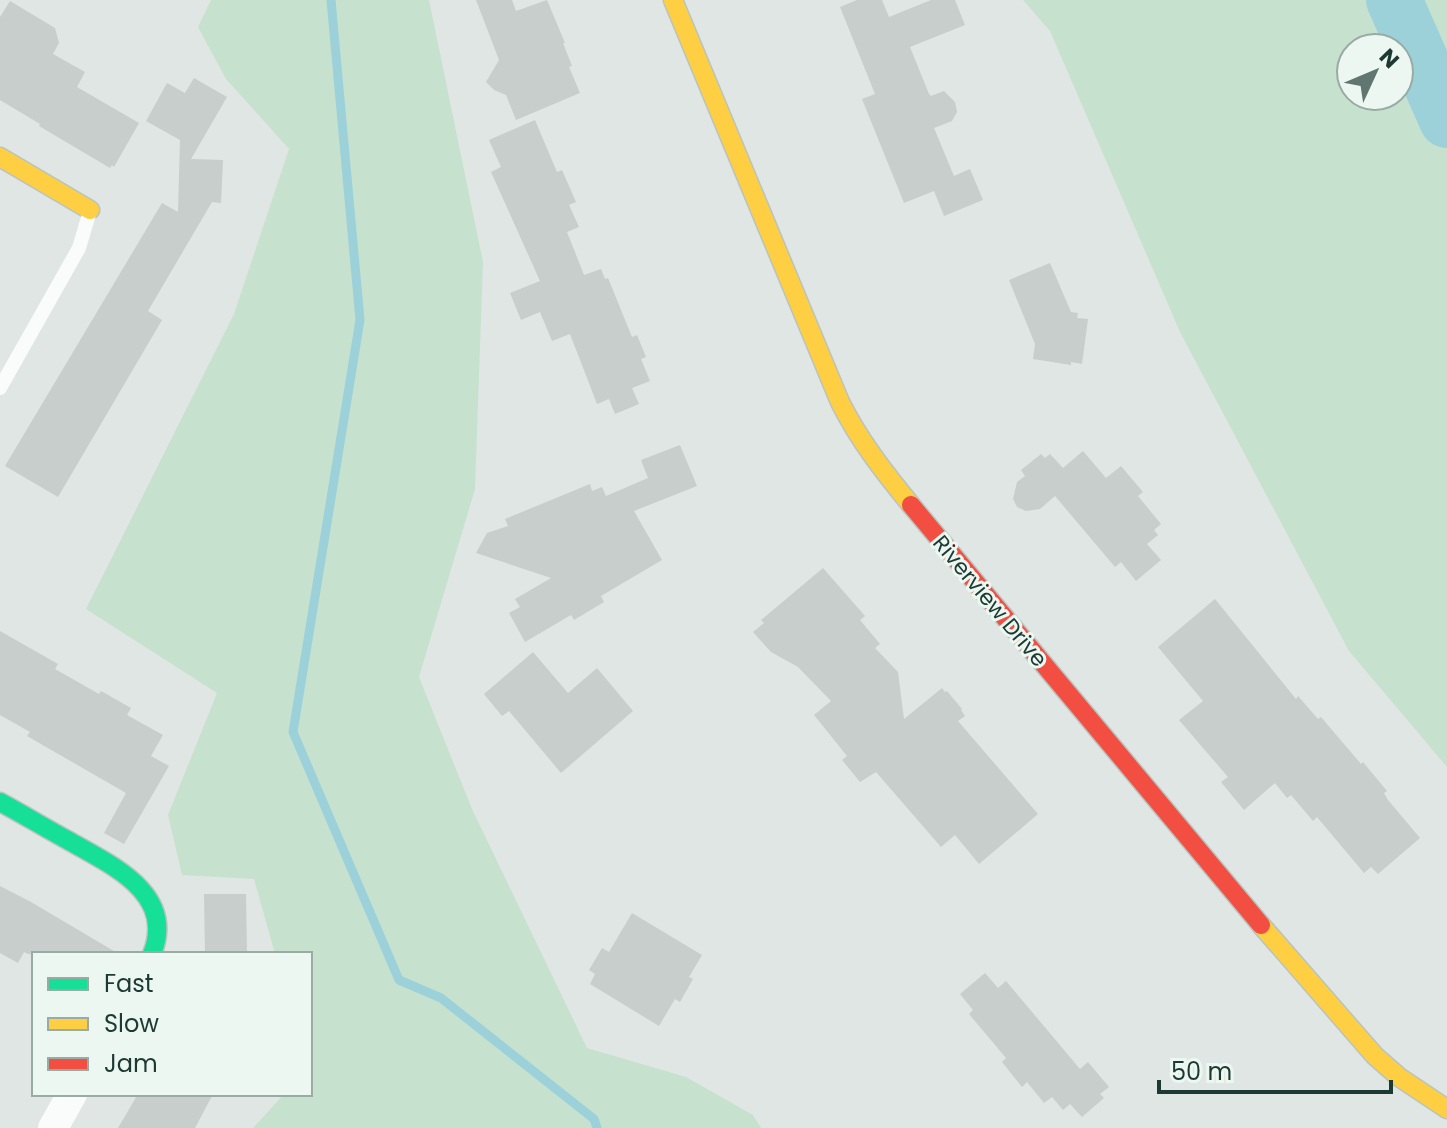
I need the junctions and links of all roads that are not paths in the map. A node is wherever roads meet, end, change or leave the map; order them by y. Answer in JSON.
{"nodes":[{"id":1,"x":673,"y":0,"type":"edge"},
{"id":2,"x":0,"y":157,"type":"edge"},
{"id":3,"x":90,"y":210,"type":"joint"},
{"id":4,"x":0,"y":388,"type":"edge"},
{"id":5,"x":0,"y":802,"type":"edge"},
{"id":6,"x":153,"y":952,"type":"edge"},
{"id":7,"x":71,"y":1096,"type":"edge"},
{"id":8,"x":1447,"y":1109,"type":"edge"},
{"id":9,"x":53,"y":1128,"type":"edge"}],
"edges":[{"from":1,"to":8,"type":"street","name":"Riverview Drive"},
{"from":2,"to":3,"type":"street"},
{"from":3,"to":4,"type":"lane"},
{"from":5,"to":6,"type":"street"},
{"from":7,"to":9,"type":"street"}]}
